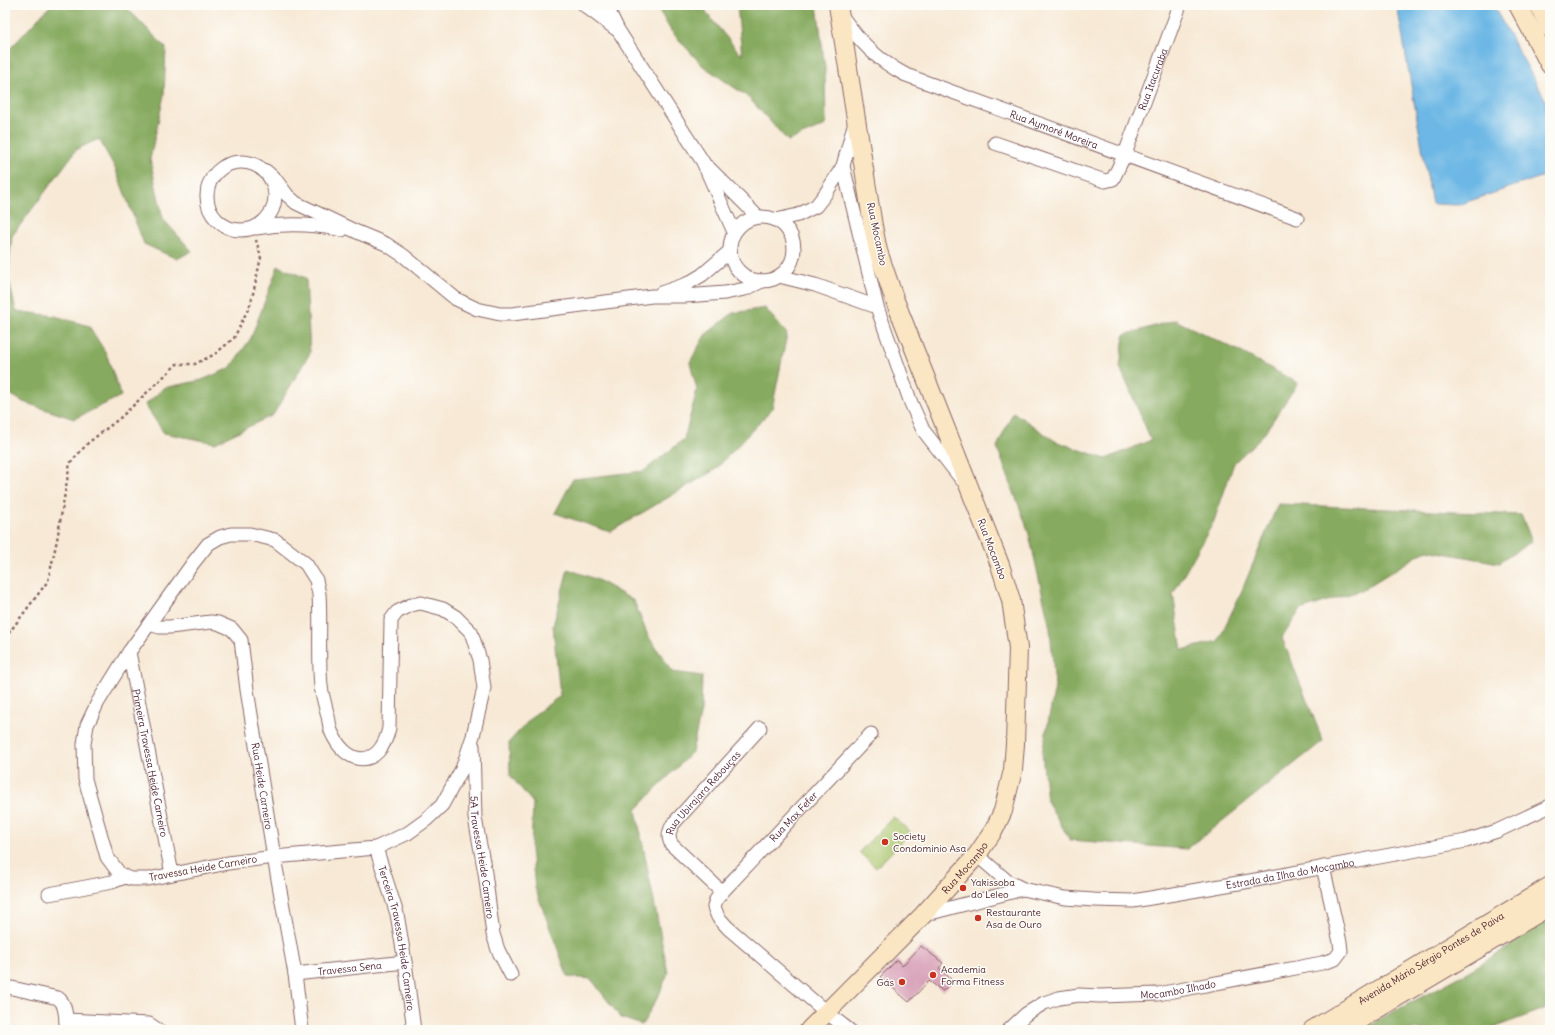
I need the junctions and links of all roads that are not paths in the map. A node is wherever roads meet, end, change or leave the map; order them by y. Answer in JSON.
{"nodes":[{"id":1,"x":584,"y":5,"type":"edge"},
{"id":2,"x":606,"y":5,"type":"edge"},
{"id":3,"x":1180,"y":5,"type":"edge"},
{"id":4,"x":1518,"y":5,"type":"edge"},
{"id":5,"x":1538,"y":5,"type":"edge"},
{"id":6,"x":838,"y":9,"type":"edge"},
{"id":7,"x":1550,"y":28,"type":"edge"},
{"id":8,"x":618,"y":30,"type":"junction"},
{"id":9,"x":1550,"y":65,"type":"edge"},
{"id":10,"x":855,"y":119,"type":"junction"},
{"id":11,"x":995,"y":143,"type":"dead end"},
{"id":12,"x":1125,"y":154,"type":"junction"},
{"id":13,"x":703,"y":162,"type":"junction"},
{"id":14,"x":843,"y":166,"type":"junction"},
{"id":15,"x":266,"y":171,"type":"junction"},
{"id":16,"x":758,"y":217,"type":"junction"},
{"id":17,"x":1297,"y":218,"type":"dead end"},
{"id":18,"x":776,"y":220,"type":"junction"},
{"id":19,"x":253,"y":228,"type":"junction"},
{"id":20,"x":357,"y":232,"type":"junction"},
{"id":21,"x":734,"y":232,"type":"junction"},
{"id":22,"x":730,"y":251,"type":"junction"},
{"id":23,"x":779,"y":276,"type":"junction"},
{"id":24,"x":762,"y":281,"type":"junction"},
{"id":25,"x":652,"y":296,"type":"junction"},
{"id":26,"x":877,"y":307,"type":"junction"},
{"id":27,"x":968,"y":489,"type":"junction"},
{"id":28,"x":150,"y":624,"type":"junction"},
{"id":29,"x":129,"y":652,"type":"junction"},
{"id":30,"x":760,"y":728,"type":"dead end"},
{"id":31,"x":871,"y":734,"type":"dead end"},
{"id":32,"x":473,"y":736,"type":"junction"},
{"id":33,"x":1550,"y":806,"type":"edge"},
{"id":34,"x":376,"y":848,"type":"junction"},
{"id":35,"x":977,"y":855,"type":"junction"},
{"id":36,"x":274,"y":857,"type":"junction"},
{"id":37,"x":1323,"y":867,"type":"junction"},
{"id":38,"x":172,"y":874,"type":"junction"},
{"id":39,"x":125,"y":876,"type":"junction"},
{"id":40,"x":1550,"y":886,"type":"edge"},
{"id":41,"x":1023,"y":889,"type":"junction"},
{"id":42,"x":49,"y":894,"type":"dead end"},
{"id":43,"x":719,"y":896,"type":"junction"},
{"id":44,"x":1550,"y":906,"type":"edge"},
{"id":45,"x":923,"y":916,"type":"junction"},
{"id":46,"x":405,"y":962,"type":"junction"},
{"id":47,"x":295,"y":974,"type":"junction"},
{"id":48,"x":511,"y":975,"type":"dead end"},
{"id":49,"x":12,"y":988,"type":"dead end"},
{"id":50,"x":826,"y":1012,"type":"junction"},
{"id":51,"x":66,"y":1025,"type":"edge"},
{"id":52,"x":153,"y":1027,"type":"edge"},
{"id":53,"x":302,"y":1030,"type":"edge"},
{"id":54,"x":414,"y":1030,"type":"edge"},
{"id":55,"x":809,"y":1030,"type":"edge"},
{"id":56,"x":849,"y":1030,"type":"edge"},
{"id":57,"x":1008,"y":1030,"type":"edge"},
{"id":58,"x":1312,"y":1030,"type":"edge"},
{"id":59,"x":1342,"y":1030,"type":"edge"}],
"edges":[{"from":1,"to":8,"type":"street"},
{"from":2,"to":8,"type":"street"},
{"from":3,"to":12,"type":"street","name":"Rua Itacuraba"},
{"from":4,"to":9,"type":"main road"},
{"from":5,"to":7,"type":"main road"},
{"from":6,"to":10,"type":"main road","name":"Rua Mocambo"},
{"from":6,"to":12,"type":"street","name":"Rua Aymoré Moreira"},
{"from":8,"to":13,"type":"street"},
{"from":10,"to":14,"type":"street"},
{"from":10,"to":27,"type":"main road","name":"Rua Mocambo"},
{"from":11,"to":12,"type":"street","name":"Rua Itacuraba"},
{"from":12,"to":17,"type":"street","name":"Rua Aymoré Moreira"},
{"from":13,"to":16,"type":"street"},
{"from":13,"to":21,"type":"street"},
{"from":14,"to":18,"type":"street"},
{"from":14,"to":26,"type":"street"},
{"from":15,"to":19,"type":"street"},
{"from":15,"to":19,"type":"street"},
{"from":15,"to":20,"type":"street"},
{"from":16,"to":18,"type":"street"},
{"from":16,"to":21,"type":"street"},
{"from":18,"to":23,"type":"street"},
{"from":19,"to":20,"type":"street"},
{"from":20,"to":25,"type":"street"},
{"from":21,"to":22,"type":"street"},
{"from":22,"to":24,"type":"street"},
{"from":22,"to":25,"type":"street"},
{"from":23,"to":24,"type":"street"},
{"from":23,"to":26,"type":"street"},
{"from":24,"to":25,"type":"street"},
{"from":26,"to":27,"type":"street"},
{"from":27,"to":35,"type":"main road","name":"Rua Mocambo"},
{"from":28,"to":29,"type":"street"},
{"from":28,"to":32,"type":"street"},
{"from":28,"to":36,"type":"street","name":"Rua Heide Carneiro"},
{"from":29,"to":38,"type":"street","name":"Primeira Travessa Heide Carneiro"},
{"from":29,"to":39,"type":"street"},
{"from":30,"to":43,"type":"street","name":"Rua Ubirajara Rebouças"},
{"from":31,"to":43,"type":"street","name":"Rua Max Fefer"},
{"from":32,"to":34,"type":"street"},
{"from":32,"to":48,"type":"street","name":"5A Travessa Heide Carneiro"},
{"from":33,"to":37,"type":"street","name":"Estrada da Ilha do Mocambo"},
{"from":34,"to":36,"type":"street","name":"Travessa Heide Carneiro"},
{"from":34,"to":46,"type":"street","name":"Terceira Travessa Heide Carneiro"},
{"from":35,"to":41,"type":"street","name":"Estrada da Ilha do Mocambo"},
{"from":35,"to":45,"type":"main road","name":"Rua Mocambo"},
{"from":36,"to":38,"type":"street","name":"Travessa Heide Carneiro"},
{"from":36,"to":47,"type":"street","name":"Rua Heide Carneiro"},
{"from":37,"to":41,"type":"street","name":"Estrada da Ilha do Mocambo"},
{"from":37,"to":57,"type":"street","name":"Mocambo Ilhado"},
{"from":38,"to":39,"type":"street","name":"Travessa Heide Carneiro"},
{"from":39,"to":42,"type":"street"},
{"from":40,"to":58,"type":"main road","name":"Avenida Mário Sérgio Pontes de Paiva"},
{"from":41,"to":45,"type":"street","name":"Estrada da Ilha do Mocambo"},
{"from":43,"to":50,"type":"street"},
{"from":44,"to":59,"type":"main road","name":"Avenida Mário Sérgio Pontes de Paiva"},
{"from":45,"to":50,"type":"main road","name":"Rua Mocambo"},
{"from":46,"to":47,"type":"street","name":"Travessa Sena"},
{"from":46,"to":54,"type":"street","name":"Terceira Travessa Heide Carneiro"},
{"from":47,"to":53,"type":"street","name":"Rua Heide Carneiro"},
{"from":49,"to":51,"type":"street"},
{"from":50,"to":55,"type":"main road","name":"Rua Mocambo"},
{"from":50,"to":56,"type":"street"},
{"from":51,"to":52,"type":"street"}]}
